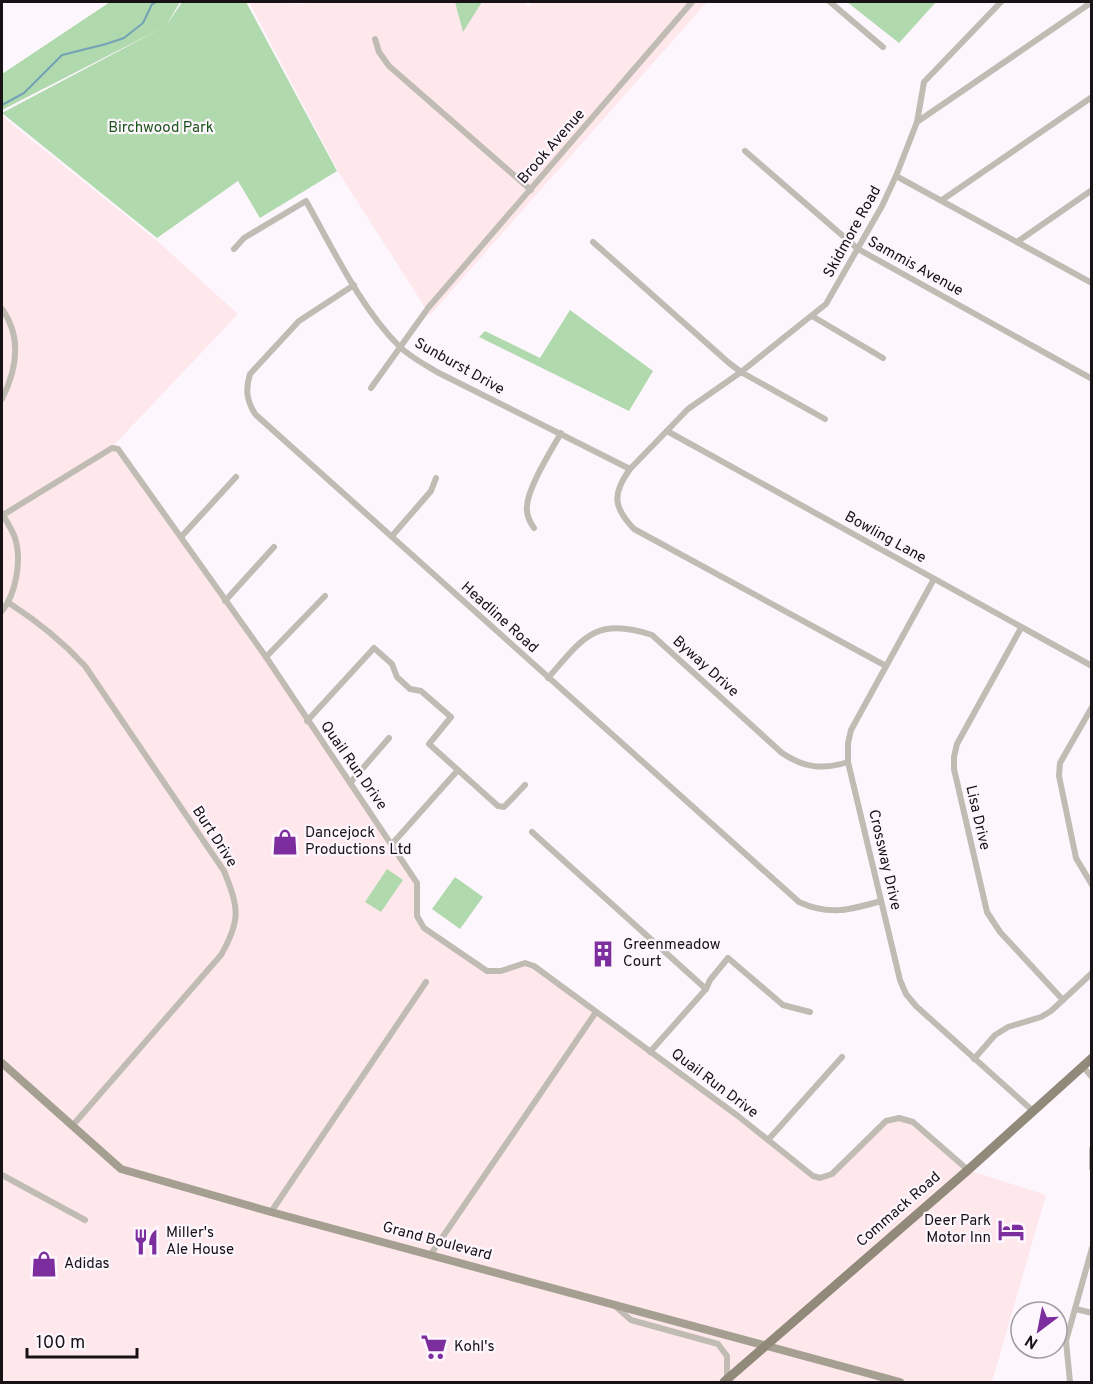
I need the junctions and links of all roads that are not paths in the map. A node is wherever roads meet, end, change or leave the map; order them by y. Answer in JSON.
{"nodes":[{"id":1,"x":692,"y":2,"type":"edge"},
{"id":2,"x":830,"y":2,"type":"edge"},
{"id":3,"x":1001,"y":2,"type":"edge"},
{"id":4,"x":1092,"y":3,"type":"edge"},
{"id":5,"x":375,"y":39,"type":"dead end"},
{"id":6,"x":883,"y":47,"type":"dead end"},
{"id":7,"x":1092,"y":97,"type":"edge"},
{"id":8,"x":916,"y":122,"type":"junction"},
{"id":9,"x":745,"y":151,"type":"dead end"},
{"id":10,"x":896,"y":176,"type":"junction"},
{"id":11,"x":531,"y":190,"type":"junction"},
{"id":12,"x":1092,"y":190,"type":"edge"},
{"id":13,"x":942,"y":200,"type":"junction"},
{"id":14,"x":593,"y":242,"type":"dead end"},
{"id":15,"x":1017,"y":242,"type":"junction"},
{"id":16,"x":234,"y":249,"type":"dead end"},
{"id":17,"x":858,"y":249,"type":"junction"},
{"id":18,"x":1091,"y":283,"type":"edge"},
{"id":19,"x":354,"y":285,"type":"junction"},
{"id":20,"x":2,"y":309,"type":"edge"},
{"id":21,"x":812,"y":316,"type":"junction"},
{"id":22,"x":400,"y":346,"type":"junction"},
{"id":23,"x":883,"y":358,"type":"dead end"},
{"id":24,"x":741,"y":372,"type":"junction"},
{"id":25,"x":1092,"y":379,"type":"edge"},
{"id":26,"x":371,"y":387,"type":"dead end"},
{"id":27,"x":2,"y":399,"type":"edge"},
{"id":28,"x":825,"y":419,"type":"dead end"},
{"id":29,"x":667,"y":431,"type":"junction"},
{"id":30,"x":561,"y":434,"type":"junction"},
{"id":31,"x":630,"y":470,"type":"junction"},
{"id":32,"x":236,"y":477,"type":"dead end"},
{"id":33,"x":436,"y":478,"type":"dead end"},
{"id":34,"x":2,"y":514,"type":"edge"},
{"id":35,"x":534,"y":528,"type":"dead end"},
{"id":36,"x":392,"y":536,"type":"junction"},
{"id":37,"x":181,"y":537,"type":"junction"},
{"id":38,"x":274,"y":547,"type":"dead end"},
{"id":39,"x":934,"y":579,"type":"junction"},
{"id":40,"x":325,"y":596,"type":"dead end"},
{"id":41,"x":225,"y":601,"type":"junction"},
{"id":42,"x":9,"y":603,"type":"junction"},
{"id":43,"x":2,"y":611,"type":"edge"},
{"id":44,"x":1021,"y":628,"type":"junction"},
{"id":45,"x":266,"y":657,"type":"junction"},
{"id":46,"x":886,"y":666,"type":"junction"},
{"id":47,"x":1092,"y":666,"type":"edge"},
{"id":48,"x":548,"y":678,"type":"junction"},
{"id":49,"x":1092,"y":707,"type":"edge"},
{"id":50,"x":307,"y":721,"type":"junction"},
{"id":51,"x":389,"y":738,"type":"dead end"},
{"id":52,"x":848,"y":762,"type":"junction"},
{"id":53,"x":458,"y":770,"type":"junction"},
{"id":54,"x":350,"y":783,"type":"junction"},
{"id":55,"x":525,"y":785,"type":"dead end"},
{"id":56,"x":532,"y":832,"type":"dead end"},
{"id":57,"x":392,"y":844,"type":"junction"},
{"id":58,"x":1092,"y":885,"type":"edge"},
{"id":59,"x":881,"y":901,"type":"junction"},
{"id":60,"x":1092,"y":973,"type":"edge"},
{"id":61,"x":426,"y":982,"type":"dead end"},
{"id":62,"x":706,"y":988,"type":"junction"},
{"id":63,"x":1063,"y":1000,"type":"junction"},
{"id":64,"x":596,"y":1012,"type":"junction"},
{"id":65,"x":810,"y":1012,"type":"dead end"},
{"id":66,"x":650,"y":1052,"type":"junction"},
{"id":67,"x":842,"y":1057,"type":"dead end"},
{"id":68,"x":1092,"y":1058,"type":"edge"},
{"id":69,"x":974,"y":1059,"type":"junction"},
{"id":70,"x":2,"y":1063,"type":"edge"},
{"id":71,"x":1083,"y":1067,"type":"junction"},
{"id":72,"x":1092,"y":1077,"type":"edge"},
{"id":73,"x":1033,"y":1111,"type":"junction"},
{"id":74,"x":73,"y":1125,"type":"junction"},
{"id":75,"x":768,"y":1140,"type":"junction"},
{"id":76,"x":1092,"y":1149,"type":"edge"},
{"id":77,"x":1092,"y":1168,"type":"edge"},
{"id":78,"x":968,"y":1170,"type":"junction"},
{"id":79,"x":2,"y":1175,"type":"edge"},
{"id":80,"x":271,"y":1212,"type":"junction"},
{"id":81,"x":85,"y":1220,"type":"dead end"},
{"id":82,"x":1092,"y":1248,"type":"edge"},
{"id":83,"x":431,"y":1254,"type":"junction"},
{"id":84,"x":614,"y":1305,"type":"junction"},
{"id":85,"x":1076,"y":1308,"type":"junction"},
{"id":86,"x":1092,"y":1313,"type":"edge"},
{"id":87,"x":767,"y":1345,"type":"junction"},
{"id":88,"x":726,"y":1381,"type":"edge"},
{"id":89,"x":900,"y":1383,"type":"edge"},
{"id":90,"x":1070,"y":1383,"type":"edge"}],
"edges":[{"from":1,"to":11,"type":"street","name":"Brook Avenue"},
{"from":2,"to":6,"type":"street"},
{"from":3,"to":8,"type":"street","name":"Skidmore Road"},
{"from":4,"to":8,"type":"street"},
{"from":5,"to":11,"type":"street"},
{"from":7,"to":13,"type":"street"},
{"from":8,"to":10,"type":"street","name":"Skidmore Road"},
{"from":9,"to":17,"type":"street","name":"Sammis Avenue"},
{"from":10,"to":13,"type":"street"},
{"from":10,"to":17,"type":"street","name":"Skidmore Road"},
{"from":11,"to":22,"type":"street","name":"Brook Avenue"},
{"from":12,"to":15,"type":"street"},
{"from":13,"to":15,"type":"street"},
{"from":14,"to":24,"type":"street"},
{"from":15,"to":18,"type":"street"},
{"from":16,"to":19,"type":"street","name":"Sunburst Drive"},
{"from":17,"to":21,"type":"street","name":"Skidmore Road"},
{"from":17,"to":25,"type":"street","name":"Sammis Avenue"},
{"from":19,"to":22,"type":"street","name":"Sunburst Drive"},
{"from":19,"to":36,"type":"street","name":"Headline Road"},
{"from":20,"to":27,"type":"street"},
{"from":21,"to":23,"type":"street"},
{"from":21,"to":24,"type":"street","name":"Skidmore Road"},
{"from":22,"to":26,"type":"street","name":"Brook Avenue"},
{"from":22,"to":30,"type":"street","name":"Sunburst Drive"},
{"from":24,"to":28,"type":"street"},
{"from":24,"to":29,"type":"street","name":"Skidmore Road"},
{"from":29,"to":31,"type":"street","name":"Skidmore Road"},
{"from":29,"to":39,"type":"street","name":"Bowling Lane"},
{"from":30,"to":31,"type":"street","name":"Sunburst Drive"},
{"from":30,"to":35,"type":"street"},
{"from":31,"to":46,"type":"street","name":"Skidmore Road"},
{"from":32,"to":37,"type":"street"},
{"from":33,"to":36,"type":"street"},
{"from":34,"to":37,"type":"street","name":"Quail Run Drive"},
{"from":34,"to":42,"type":"street"},
{"from":36,"to":48,"type":"street","name":"Headline Road"},
{"from":37,"to":41,"type":"street","name":"Quail Run Drive"},
{"from":38,"to":41,"type":"street"},
{"from":39,"to":44,"type":"street","name":"Bowling Lane"},
{"from":39,"to":46,"type":"street","name":"Crossway Drive"},
{"from":40,"to":45,"type":"street"},
{"from":41,"to":45,"type":"street","name":"Quail Run Drive"},
{"from":42,"to":43,"type":"street"},
{"from":42,"to":74,"type":"street","name":"Burt Drive"},
{"from":44,"to":47,"type":"street","name":"Bowling Lane"},
{"from":44,"to":63,"type":"street","name":"Lisa Drive"},
{"from":45,"to":50,"type":"street","name":"Quail Run Drive"},
{"from":46,"to":52,"type":"street","name":"Crossway Drive"},
{"from":48,"to":52,"type":"street","name":"Byway Drive"},
{"from":48,"to":59,"type":"street","name":"Headline Road"},
{"from":49,"to":58,"type":"street"},
{"from":50,"to":53,"type":"street"},
{"from":50,"to":54,"type":"street","name":"Quail Run Drive"},
{"from":51,"to":54,"type":"street"},
{"from":52,"to":59,"type":"street","name":"Crossway Drive"},
{"from":53,"to":55,"type":"street"},
{"from":53,"to":57,"type":"street"},
{"from":54,"to":57,"type":"street","name":"Quail Run Drive"},
{"from":56,"to":62,"type":"street"},
{"from":57,"to":64,"type":"street","name":"Quail Run Drive"},
{"from":59,"to":69,"type":"street","name":"Crossway Drive"},
{"from":60,"to":63,"type":"street"},
{"from":61,"to":80,"type":"street"},
{"from":62,"to":65,"type":"street"},
{"from":62,"to":66,"type":"street"},
{"from":63,"to":69,"type":"street"},
{"from":64,"to":66,"type":"street","name":"Quail Run Drive"},
{"from":64,"to":83,"type":"street"},
{"from":66,"to":75,"type":"street","name":"Quail Run Drive"},
{"from":67,"to":75,"type":"street"},
{"from":68,"to":71,"type":"main road","name":"Commack Road"},
{"from":69,"to":73,"type":"street","name":"Crossway Drive"},
{"from":70,"to":74,"type":"street","name":"Grand Boulevard"},
{"from":71,"to":72,"type":"street"},
{"from":71,"to":73,"type":"main road","name":"Commack Road"},
{"from":73,"to":78,"type":"main road","name":"Commack Road"},
{"from":74,"to":80,"type":"street","name":"Grand Boulevard"},
{"from":75,"to":78,"type":"street","name":"Quail Run Drive"},
{"from":76,"to":77,"type":"street"},
{"from":78,"to":87,"type":"main road","name":"Commack Road"},
{"from":79,"to":81,"type":"street"},
{"from":80,"to":83,"type":"street","name":"Grand Boulevard"},
{"from":82,"to":85,"type":"street"},
{"from":83,"to":84,"type":"street","name":"Grand Boulevard"},
{"from":84,"to":87,"type":"street","name":"Grand Boulevard"},
{"from":84,"to":88,"type":"street"},
{"from":85,"to":86,"type":"street"},
{"from":85,"to":90,"type":"street"},
{"from":87,"to":88,"type":"main road","name":"Commack Road"},
{"from":87,"to":89,"type":"street","name":"Grand Boulevard"}]}
